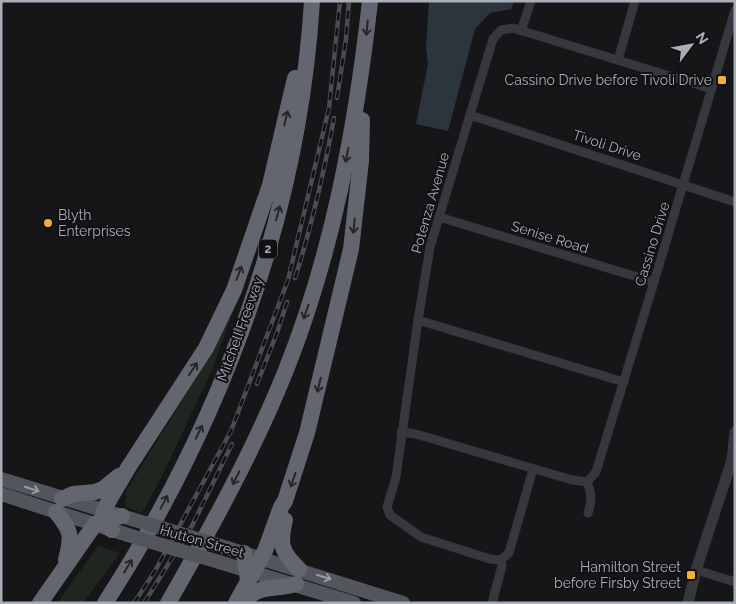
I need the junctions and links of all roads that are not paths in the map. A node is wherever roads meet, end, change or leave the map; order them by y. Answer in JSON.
{"nodes":[{"id":1,"x":370,"y":1,"type":"edge"},
{"id":2,"x":530,"y":1,"type":"edge"},
{"id":3,"x":635,"y":1,"type":"edge"},
{"id":4,"x":312,"y":6,"type":"edge"},
{"id":5,"x":735,"y":10,"type":"edge"},
{"id":6,"x":521,"y":31,"type":"junction"},
{"id":7,"x":364,"y":55,"type":"junction"},
{"id":8,"x":618,"y":60,"type":"junction"},
{"id":9,"x":712,"y":89,"type":"junction"},
{"id":10,"x":470,"y":115,"type":"junction"},
{"id":11,"x":684,"y":185,"type":"junction"},
{"id":12,"x":735,"y":202,"type":"edge"},
{"id":13,"x":439,"y":218,"type":"junction"},
{"id":14,"x":654,"y":282,"type":"junction"},
{"id":15,"x":418,"y":320,"type":"junction"},
{"id":16,"x":624,"y":382,"type":"junction"},
{"id":17,"x":401,"y":432,"type":"junction"},
{"id":18,"x":735,"y":432,"type":"edge"},
{"id":19,"x":734,"y":458,"type":"edge"},
{"id":20,"x":128,"y":468,"type":"junction"},
{"id":21,"x":533,"y":469,"type":"junction"},
{"id":22,"x":1,"y":479,"type":"edge"},
{"id":23,"x":587,"y":482,"type":"junction"},
{"id":24,"x":1,"y":494,"type":"edge"},
{"id":25,"x":286,"y":501,"type":"junction"},
{"id":26,"x":59,"y":505,"type":"junction"},
{"id":27,"x":588,"y":513,"type":"dead end"},
{"id":28,"x":108,"y":520,"type":"junction"},
{"id":29,"x":501,"y":560,"type":"junction"},
{"id":30,"x":248,"y":566,"type":"junction"},
{"id":31,"x":63,"y":570,"type":"junction"},
{"id":32,"x":696,"y":570,"type":"junction"},
{"id":33,"x":298,"y":577,"type":"junction"},
{"id":34,"x":735,"y":582,"type":"edge"},
{"id":35,"x":40,"y":603,"type":"edge"},
{"id":36,"x":105,"y":603,"type":"edge"},
{"id":37,"x":168,"y":603,"type":"edge"},
{"id":38,"x":236,"y":603,"type":"edge"},
{"id":39,"x":243,"y":603,"type":"edge"},
{"id":40,"x":354,"y":603,"type":"edge"},
{"id":41,"x":403,"y":603,"type":"edge"},
{"id":42,"x":492,"y":603,"type":"edge"},
{"id":43,"x":688,"y":603,"type":"edge"}],
"edges":[{"from":1,"to":7,"type":"highway","one_way":true},
{"from":2,"to":6,"type":"street"},
{"from":3,"to":8,"type":"street"},
{"from":20,"to":4,"type":"highway","one_way":true},
{"from":36,"to":4,"type":"highway","name":"Mitchell Freeway","number":"2","one_way":true},
{"from":5,"to":9,"type":"street","name":"Cassino Drive"},
{"from":6,"to":8,"type":"street","name":"Potenza Avenue"},
{"from":6,"to":10,"type":"street","name":"Potenza Avenue"},
{"from":7,"to":25,"type":"highway","one_way":true},
{"from":7,"to":37,"type":"highway","one_way":true},
{"from":8,"to":9,"type":"street","name":"Potenza Avenue"},
{"from":9,"to":11,"type":"street","name":"Cassino Drive"},
{"from":10,"to":11,"type":"street","name":"Tivoli Drive"},
{"from":10,"to":13,"type":"street","name":"Potenza Avenue"},
{"from":11,"to":12,"type":"street","name":"Tivoli Drive"},
{"from":11,"to":14,"type":"street","name":"Cassino Drive"},
{"from":13,"to":14,"type":"street","name":"Senise Road"},
{"from":13,"to":15,"type":"street","name":"Potenza Avenue"},
{"from":14,"to":16,"type":"street","name":"Cassino Drive"},
{"from":15,"to":16,"type":"street"},
{"from":15,"to":17,"type":"street","name":"Potenza Avenue"},
{"from":16,"to":23,"type":"street","name":"Cassino Drive"},
{"from":17,"to":21,"type":"street"},
{"from":17,"to":29,"type":"street","name":"Potenza Avenue"},
{"from":18,"to":19,"type":"street"},
{"from":19,"to":32,"type":"street"},
{"from":20,"to":26,"type":"highway"},
{"from":20,"to":28,"type":"highway"},
{"from":21,"to":23,"type":"street"},
{"from":21,"to":29,"type":"street"},
{"from":22,"to":26,"type":"main road","name":"Hutton Street","one_way":true},
{"from":23,"to":27,"type":"street"},
{"from":24,"to":26,"type":"main road","name":"Hutton Street"},
{"from":25,"to":30,"type":"highway"},
{"from":25,"to":33,"type":"highway"},
{"from":26,"to":28,"type":"main road","name":"Hutton Street"},
{"from":26,"to":31,"type":"highway"},
{"from":28,"to":30,"type":"main road","name":"Hutton Street","bridge":true},
{"from":28,"to":30,"type":"main road","name":"Hutton Street","bridge":true},
{"from":28,"to":31,"type":"highway"},
{"from":29,"to":42,"type":"street"},
{"from":30,"to":33,"type":"main road","name":"Hutton Street"},
{"from":30,"to":38,"type":"highway"},
{"from":31,"to":35,"type":"highway"},
{"from":32,"to":34,"type":"street"},
{"from":32,"to":43,"type":"street"},
{"from":33,"to":39,"type":"highway"},
{"from":33,"to":40,"type":"main road","name":"Hutton Street"},
{"from":33,"to":41,"type":"main road","name":"Hutton Street","one_way":true}]}
